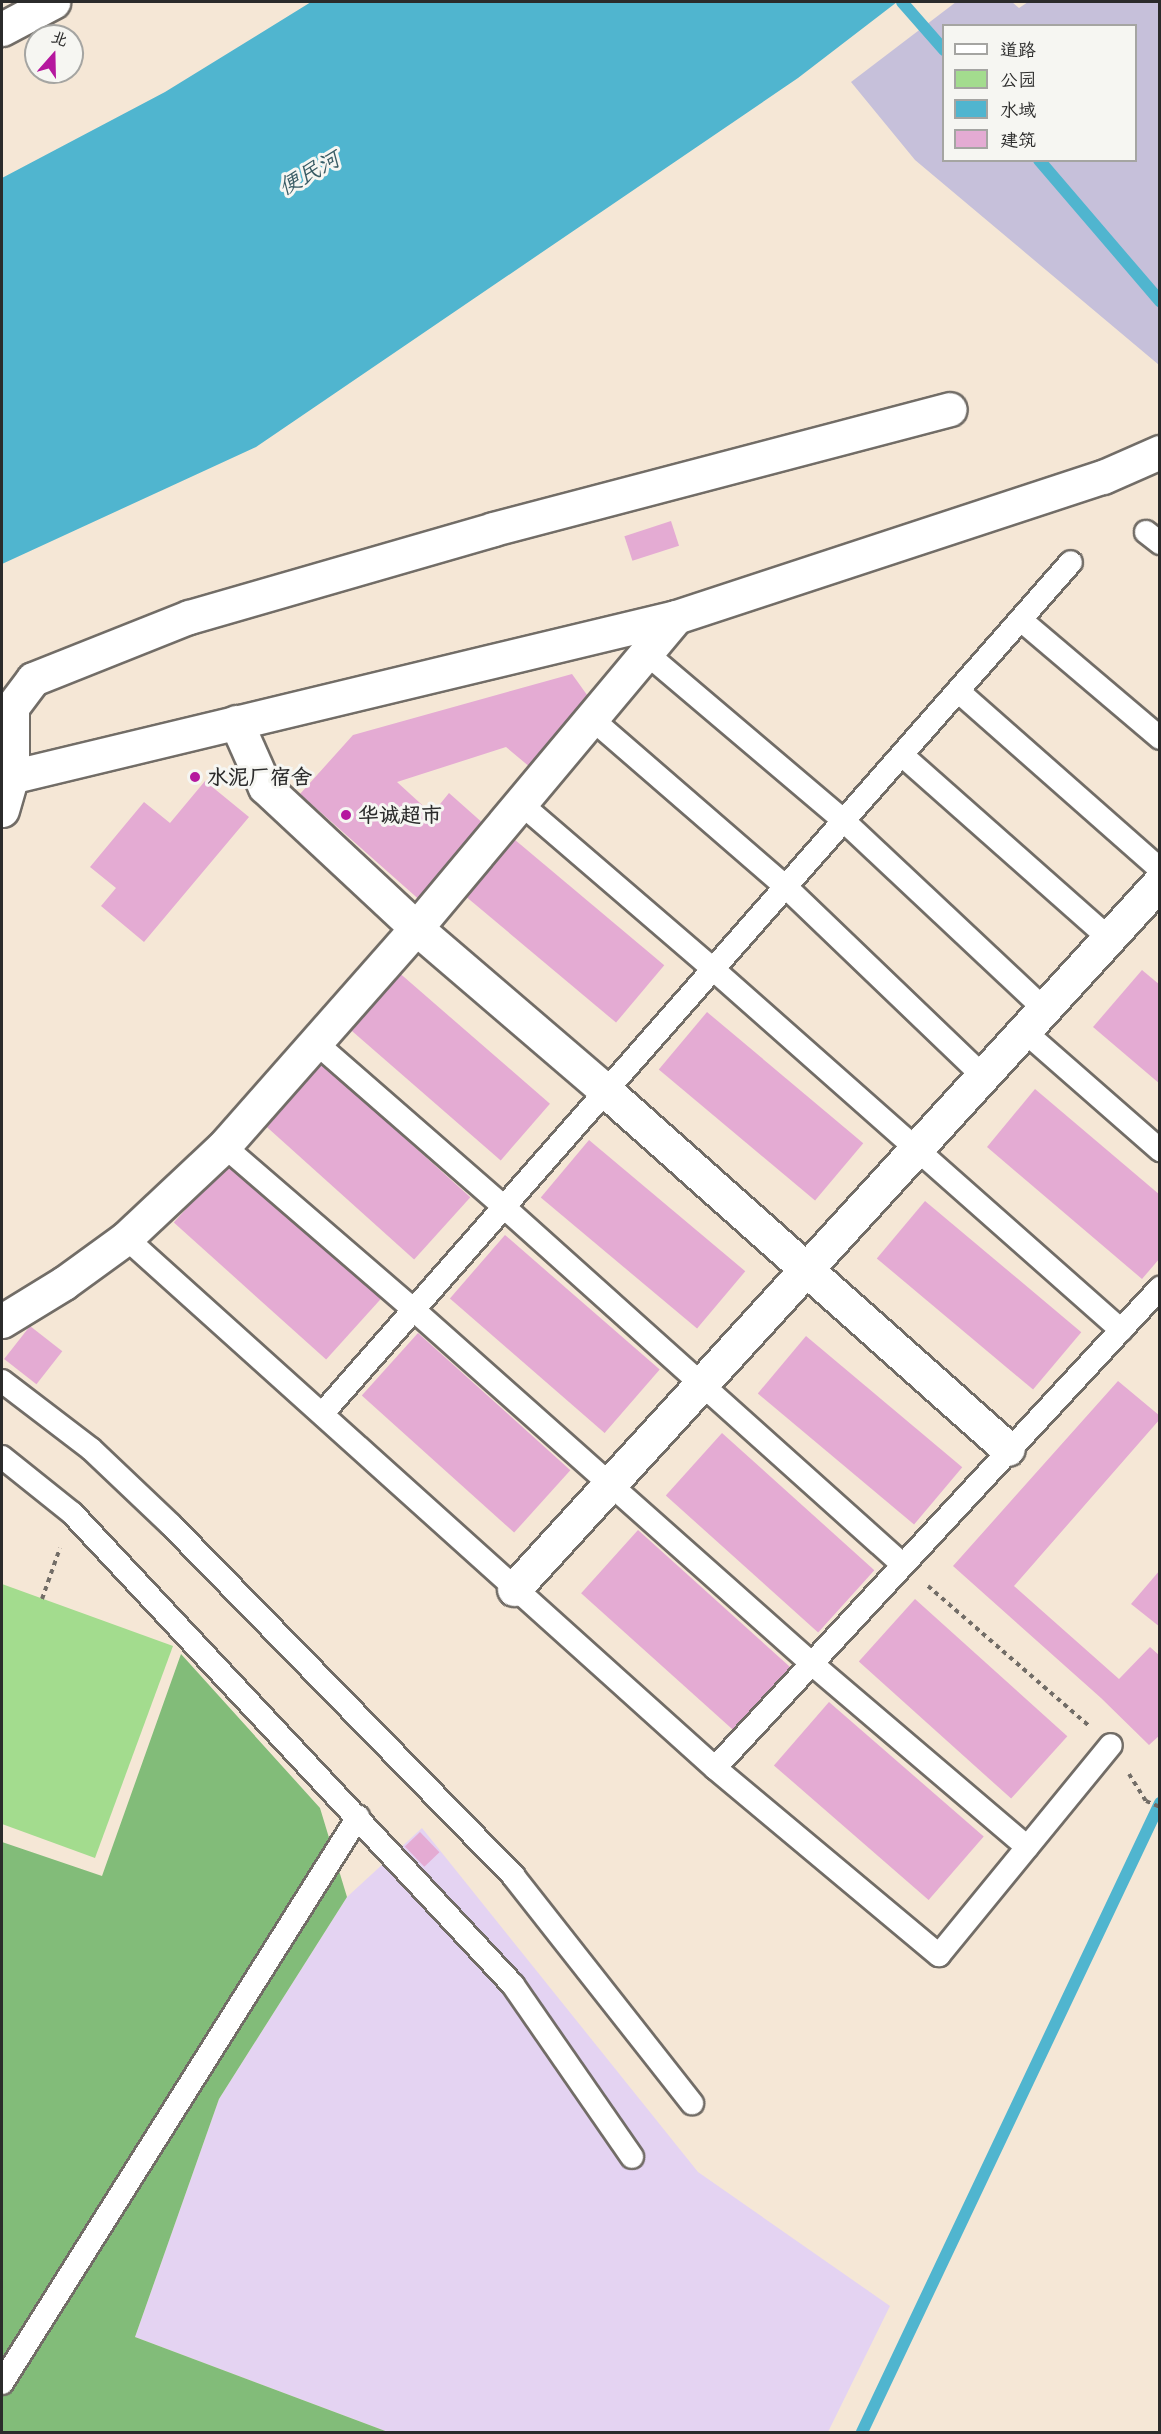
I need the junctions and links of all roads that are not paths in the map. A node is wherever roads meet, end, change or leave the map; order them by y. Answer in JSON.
{"nodes":[{"id":1,"x":53,"y":2,"type":"edge"},
{"id":2,"x":14,"y":18,"type":"edge"},
{"id":3,"x":950,"y":409,"type":"dead end"},
{"id":4,"x":1160,"y":452,"type":"edge"},
{"id":5,"x":1071,"y":562,"type":"dead end"},
{"id":6,"x":676,"y":617,"type":"junction"},
{"id":7,"x":1021,"y":620,"type":"junction"},
{"id":8,"x":646,"y":653,"type":"junction"},
{"id":9,"x":958,"y":691,"type":"junction"},
{"id":10,"x":592,"y":719,"type":"junction"},
{"id":11,"x":236,"y":722,"type":"junction"},
{"id":12,"x":1160,"y":738,"type":"edge"},
{"id":13,"x":902,"y":755,"type":"junction"},
{"id":14,"x":7,"y":778,"type":"edge"},
{"id":15,"x":520,"y":803,"type":"junction"},
{"id":16,"x":2,"y":810,"type":"edge"},
{"id":17,"x":844,"y":821,"type":"junction"},
{"id":18,"x":1160,"y":869,"type":"edge"},
{"id":19,"x":1160,"y":882,"type":"edge"},
{"id":20,"x":786,"y":887,"type":"junction"},
{"id":21,"x":1149,"y":916,"type":"edge"},
{"id":22,"x":416,"y":928,"type":"junction"},
{"id":23,"x":1109,"y":938,"type":"junction"},
{"id":24,"x":714,"y":969,"type":"junction"},
{"id":25,"x":1034,"y":1020,"type":"junction"},
{"id":26,"x":315,"y":1042,"type":"junction"},
{"id":27,"x":982,"y":1076,"type":"junction"},
{"id":28,"x":606,"y":1091,"type":"junction"},
{"id":29,"x":224,"y":1146,"type":"junction"},
{"id":30,"x":915,"y":1150,"type":"junction"},
{"id":31,"x":1160,"y":1150,"type":"edge"},
{"id":32,"x":504,"y":1207,"type":"junction"},
{"id":33,"x":126,"y":1238,"type":"junction"},
{"id":34,"x":805,"y":1270,"type":"junction"},
{"id":35,"x":1160,"y":1288,"type":"edge"},
{"id":36,"x":414,"y":1310,"type":"junction"},
{"id":37,"x":2,"y":1321,"type":"edge"},
{"id":38,"x":1121,"y":1330,"type":"junction"},
{"id":39,"x":2,"y":1381,"type":"edge"},
{"id":40,"x":700,"y":1385,"type":"junction"},
{"id":41,"x":322,"y":1414,"type":"junction"},
{"id":42,"x":1008,"y":1449,"type":"junction"},
{"id":43,"x":2,"y":1457,"type":"edge"},
{"id":44,"x":609,"y":1485,"type":"junction"},
{"id":45,"x":902,"y":1564,"type":"junction"},
{"id":46,"x":514,"y":1589,"type":"junction"},
{"id":47,"x":811,"y":1663,"type":"junction"},
{"id":48,"x":1111,"y":1745,"type":"road end"},
{"id":49,"x":715,"y":1768,"type":"junction"},
{"id":50,"x":358,"y":1817,"type":"junction"},
{"id":51,"x":1027,"y":1847,"type":"junction"},
{"id":52,"x":692,"y":2103,"type":"dead end"},
{"id":53,"x":632,"y":2157,"type":"dead end"},
{"id":54,"x":2,"y":2383,"type":"edge"}],
"edges":[{"from":1,"to":2,"type":"street"},
{"from":3,"to":14,"type":"street"},
{"from":4,"to":6,"type":"street"},
{"from":5,"to":7,"type":"lane"},
{"from":6,"to":8,"type":"street"},
{"from":6,"to":11,"type":"street"},
{"from":7,"to":9,"type":"lane"},
{"from":7,"to":12,"type":"lane"},
{"from":8,"to":10,"type":"street"},
{"from":8,"to":17,"type":"lane"},
{"from":9,"to":13,"type":"lane"},
{"from":9,"to":18,"type":"lane"},
{"from":10,"to":15,"type":"street"},
{"from":10,"to":20,"type":"lane"},
{"from":11,"to":14,"type":"street"},
{"from":11,"to":22,"type":"street"},
{"from":13,"to":17,"type":"lane"},
{"from":13,"to":23,"type":"lane"},
{"from":14,"to":16,"type":"street"},
{"from":15,"to":22,"type":"street"},
{"from":15,"to":24,"type":"lane"},
{"from":17,"to":20,"type":"lane"},
{"from":17,"to":25,"type":"lane"},
{"from":19,"to":21,"type":"street"},
{"from":20,"to":24,"type":"lane"},
{"from":20,"to":27,"type":"lane"},
{"from":21,"to":23,"type":"street"},
{"from":22,"to":26,"type":"street"},
{"from":22,"to":28,"type":"street"},
{"from":23,"to":25,"type":"street"},
{"from":24,"to":28,"type":"lane"},
{"from":24,"to":30,"type":"lane"},
{"from":25,"to":27,"type":"street"},
{"from":25,"to":31,"type":"lane"},
{"from":26,"to":29,"type":"street"},
{"from":26,"to":32,"type":"lane"},
{"from":27,"to":30,"type":"street"},
{"from":28,"to":32,"type":"lane"},
{"from":28,"to":34,"type":"street"},
{"from":29,"to":33,"type":"street"},
{"from":29,"to":36,"type":"lane"},
{"from":30,"to":34,"type":"street"},
{"from":30,"to":38,"type":"lane"},
{"from":32,"to":36,"type":"lane"},
{"from":32,"to":40,"type":"lane"},
{"from":33,"to":37,"type":"street"},
{"from":33,"to":41,"type":"lane"},
{"from":34,"to":40,"type":"street"},
{"from":34,"to":42,"type":"street"},
{"from":35,"to":38,"type":"lane"},
{"from":36,"to":41,"type":"lane"},
{"from":36,"to":44,"type":"lane"},
{"from":38,"to":42,"type":"lane"},
{"from":39,"to":52,"type":"lane"},
{"from":40,"to":44,"type":"street"},
{"from":40,"to":45,"type":"lane"},
{"from":41,"to":46,"type":"lane"},
{"from":42,"to":45,"type":"lane"},
{"from":43,"to":50,"type":"lane"},
{"from":44,"to":46,"type":"street"},
{"from":44,"to":47,"type":"lane"},
{"from":45,"to":47,"type":"lane"},
{"from":46,"to":49,"type":"lane"},
{"from":47,"to":49,"type":"lane"},
{"from":47,"to":51,"type":"lane"},
{"from":48,"to":51,"type":"lane"},
{"from":49,"to":51,"type":"lane"},
{"from":50,"to":53,"type":"lane"},
{"from":50,"to":54,"type":"lane"}]}
